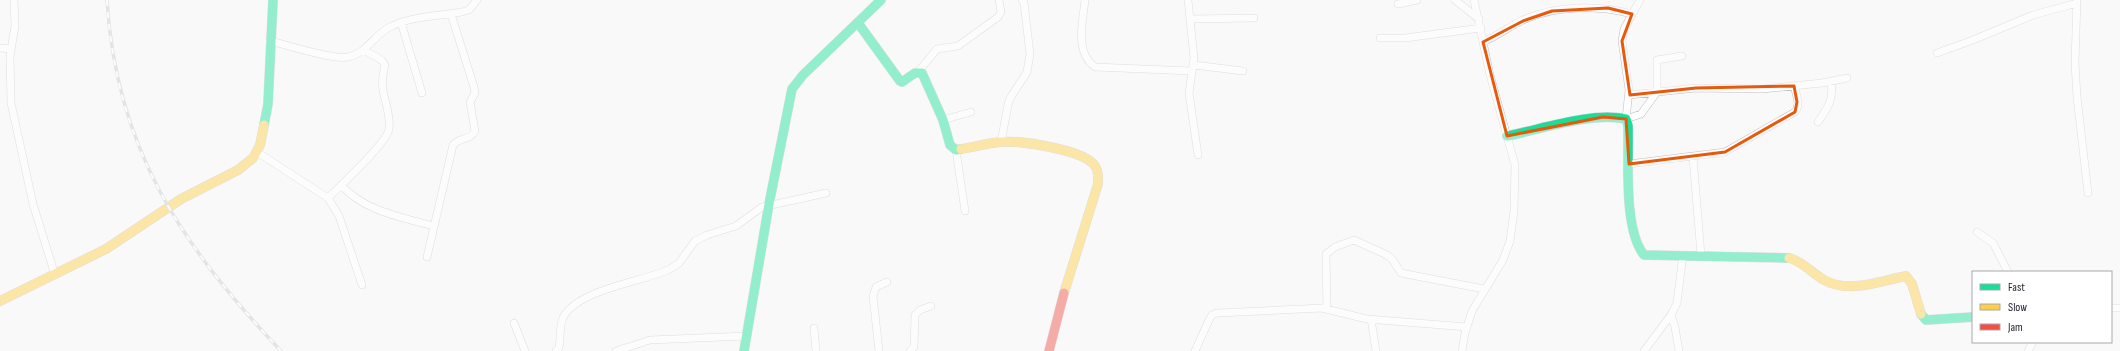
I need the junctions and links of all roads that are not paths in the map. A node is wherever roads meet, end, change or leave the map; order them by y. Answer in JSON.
{"nodes":[{"id":1,"x":14,"y":0,"type":"edge"},
{"id":2,"x":273,"y":0,"type":"edge"},
{"id":3,"x":477,"y":0,"type":"edge"},
{"id":4,"x":881,"y":0,"type":"edge"},
{"id":5,"x":999,"y":0,"type":"edge"},
{"id":6,"x":1022,"y":0,"type":"edge"},
{"id":7,"x":1085,"y":0,"type":"edge"},
{"id":8,"x":1188,"y":0,"type":"edge"},
{"id":9,"x":1415,"y":0,"type":"edge"},
{"id":10,"x":1456,"y":0,"type":"edge"},
{"id":11,"x":1474,"y":0,"type":"edge"},
{"id":12,"x":1640,"y":0,"type":"edge"},
{"id":13,"x":2077,"y":2,"type":"edge"},
{"id":14,"x":1398,"y":4,"type":"dead end"},
{"id":15,"x":451,"y":14,"type":"junction"},
{"id":16,"x":1632,"y":14,"type":"junction"},
{"id":17,"x":1254,"y":18,"type":"dead end"},
{"id":18,"x":1190,"y":19,"type":"junction"},
{"id":19,"x":1479,"y":19,"type":"junction"},
{"id":20,"x":401,"y":22,"type":"junction"},
{"id":21,"x":858,"y":23,"type":"junction"},
{"id":22,"x":1480,"y":28,"type":"junction"},
{"id":23,"x":1380,"y":38,"type":"dead end"},
{"id":24,"x":270,"y":41,"type":"junction"},
{"id":25,"x":1483,"y":42,"type":"junction"},
{"id":26,"x":0,"y":48,"type":"edge"},
{"id":27,"x":363,"y":50,"type":"junction"},
{"id":28,"x":10,"y":53,"type":"junction"},
{"id":29,"x":1937,"y":53,"type":"dead end"},
{"id":30,"x":1682,"y":56,"type":"dead end"},
{"id":31,"x":1193,"y":68,"type":"junction"},
{"id":32,"x":1243,"y":71,"type":"dead end"},
{"id":33,"x":918,"y":72,"type":"junction"},
{"id":34,"x":1847,"y":78,"type":"dead end"},
{"id":35,"x":1831,"y":82,"type":"junction"},
{"id":36,"x":1794,"y":86,"type":"junction"},
{"id":37,"x":1658,"y":92,"type":"junction"},
{"id":38,"x":422,"y":93,"type":"dead end"},
{"id":39,"x":1629,"y":95,"type":"junction"},
{"id":40,"x":971,"y":112,"type":"dead end"},
{"id":41,"x":1626,"y":119,"type":"junction"},
{"id":42,"x":943,"y":120,"type":"junction"},
{"id":43,"x":1818,"y":122,"type":"dead end"},
{"id":44,"x":1507,"y":136,"type":"junction"},
{"id":45,"x":1001,"y":142,"type":"junction"},
{"id":46,"x":956,"y":150,"type":"junction"},
{"id":47,"x":257,"y":152,"type":"junction"},
{"id":48,"x":1198,"y":155,"type":"dead end"},
{"id":49,"x":1693,"y":157,"type":"junction"},
{"id":50,"x":1629,"y":164,"type":"junction"},
{"id":51,"x":341,"y":185,"type":"junction"},
{"id":52,"x":826,"y":193,"type":"dead end"},
{"id":53,"x":2088,"y":193,"type":"dead end"},
{"id":54,"x":328,"y":198,"type":"junction"},
{"id":55,"x":769,"y":204,"type":"junction"},
{"id":56,"x":965,"y":211,"type":"dead end"},
{"id":57,"x":433,"y":226,"type":"junction"},
{"id":58,"x":1977,"y":232,"type":"dead end"},
{"id":59,"x":1683,"y":255,"type":"junction"},
{"id":60,"x":1701,"y":255,"type":"junction"},
{"id":61,"x":427,"y":257,"type":"dead end"},
{"id":62,"x":2007,"y":271,"type":"edge"},
{"id":63,"x":55,"y":275,"type":"junction"},
{"id":64,"x":887,"y":282,"type":"dead end"},
{"id":65,"x":362,"y":285,"type":"dead end"},
{"id":66,"x":1484,"y":289,"type":"junction"},
{"id":67,"x":0,"y":301,"type":"edge"},
{"id":68,"x":932,"y":306,"type":"dead end"},
{"id":69,"x":1327,"y":309,"type":"junction"},
{"id":70,"x":1671,"y":315,"type":"junction"},
{"id":71,"x":1972,"y":317,"type":"edge"},
{"id":72,"x":1371,"y":319,"type":"junction"},
{"id":73,"x":514,"y":323,"type":"dead end"},
{"id":74,"x":1467,"y":327,"type":"junction"},
{"id":75,"x":814,"y":328,"type":"dead end"},
{"id":76,"x":747,"y":336,"type":"junction"},
{"id":77,"x":525,"y":351,"type":"edge"},
{"id":78,"x":556,"y":351,"type":"edge"},
{"id":79,"x":616,"y":351,"type":"edge"},
{"id":80,"x":744,"y":351,"type":"edge"},
{"id":81,"x":816,"y":351,"type":"edge"},
{"id":82,"x":879,"y":351,"type":"edge"},
{"id":83,"x":910,"y":351,"type":"edge"},
{"id":84,"x":1049,"y":351,"type":"edge"},
{"id":85,"x":1195,"y":351,"type":"edge"},
{"id":86,"x":1376,"y":351,"type":"edge"},
{"id":87,"x":1462,"y":351,"type":"edge"},
{"id":88,"x":1644,"y":351,"type":"edge"},
{"id":89,"x":1679,"y":351,"type":"edge"}],
"edges":[{"from":1,"to":28,"type":"street"},
{"from":2,"to":24,"type":"street"},
{"from":3,"to":15,"type":"street"},
{"from":4,"to":21,"type":"street"},
{"from":5,"to":33,"type":"street"},
{"from":6,"to":45,"type":"street"},
{"from":7,"to":31,"type":"street"},
{"from":8,"to":18,"type":"street"},
{"from":9,"to":14,"type":"street"},
{"from":10,"to":19,"type":"street"},
{"from":11,"to":19,"type":"street"},
{"from":12,"to":16,"type":"street"},
{"from":13,"to":29,"type":"street"},
{"from":13,"to":53,"type":"street"},
{"from":15,"to":20,"type":"street"},
{"from":15,"to":57,"type":"street"},
{"from":16,"to":25,"type":"street"},
{"from":16,"to":39,"type":"street"},
{"from":17,"to":18,"type":"street"},
{"from":18,"to":31,"type":"street"},
{"from":19,"to":22,"type":"street"},
{"from":20,"to":27,"type":"street"},
{"from":20,"to":38,"type":"street"},
{"from":21,"to":33,"type":"street"},
{"from":21,"to":55,"type":"street"},
{"from":22,"to":23,"type":"street"},
{"from":22,"to":25,"type":"street"},
{"from":24,"to":27,"type":"street"},
{"from":24,"to":47,"type":"street"},
{"from":25,"to":44,"type":"street"},
{"from":26,"to":28,"type":"street"},
{"from":27,"to":51,"type":"street"},
{"from":28,"to":63,"type":"street"},
{"from":30,"to":37,"type":"street"},
{"from":31,"to":32,"type":"street"},
{"from":31,"to":48,"type":"street"},
{"from":33,"to":42,"type":"street"},
{"from":34,"to":35,"type":"street"},
{"from":35,"to":36,"type":"street"},
{"from":35,"to":43,"type":"street"},
{"from":36,"to":37,"type":"street"},
{"from":36,"to":49,"type":"street"},
{"from":37,"to":39,"type":"street"},
{"from":37,"to":41,"type":"street"},
{"from":39,"to":41,"type":"street"},
{"from":40,"to":42,"type":"street"},
{"from":41,"to":44,"type":"street"},
{"from":41,"to":50,"type":"street"},
{"from":42,"to":46,"type":"street"},
{"from":44,"to":66,"type":"street"},
{"from":45,"to":46,"type":"street"},
{"from":45,"to":84,"type":"street"},
{"from":46,"to":56,"type":"street"},
{"from":47,"to":54,"type":"street"},
{"from":47,"to":63,"type":"street"},
{"from":49,"to":50,"type":"street"},
{"from":49,"to":60,"type":"street"},
{"from":50,"to":59,"type":"street"},
{"from":51,"to":54,"type":"street"},
{"from":51,"to":57,"type":"street"},
{"from":52,"to":55,"type":"street"},
{"from":54,"to":65,"type":"street"},
{"from":55,"to":76,"type":"street"},
{"from":55,"to":78,"type":"street"},
{"from":57,"to":61,"type":"street"},
{"from":58,"to":62,"type":"street"},
{"from":59,"to":60,"type":"street"},
{"from":59,"to":70,"type":"street"},
{"from":60,"to":71,"type":"street"},
{"from":63,"to":67,"type":"street"},
{"from":64,"to":82,"type":"street"},
{"from":66,"to":69,"type":"street"},
{"from":66,"to":74,"type":"street"},
{"from":68,"to":83,"type":"street"},
{"from":69,"to":72,"type":"street"},
{"from":69,"to":85,"type":"street"},
{"from":70,"to":88,"type":"street"},
{"from":70,"to":89,"type":"street"},
{"from":72,"to":74,"type":"street"},
{"from":72,"to":86,"type":"street"},
{"from":73,"to":77,"type":"street"},
{"from":74,"to":87,"type":"street"},
{"from":75,"to":81,"type":"street"},
{"from":76,"to":79,"type":"street"},
{"from":76,"to":80,"type":"street"}]}
